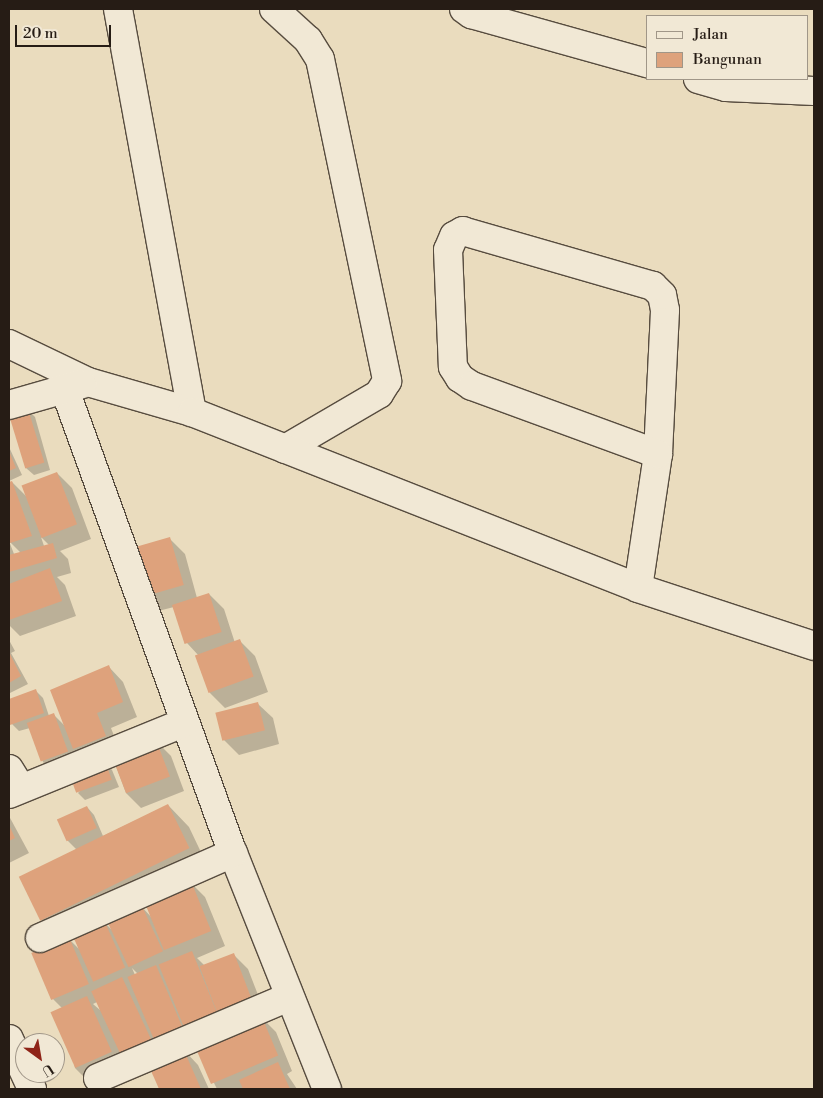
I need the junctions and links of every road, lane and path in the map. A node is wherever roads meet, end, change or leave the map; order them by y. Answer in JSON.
{"nodes":[{"id":1,"x":118,"y":9,"type":"edge"},
{"id":2,"x":274,"y":9,"type":"edge"},
{"id":3,"x":464,"y":9,"type":"edge"},
{"id":4,"x":646,"y":63,"type":"edge"},
{"id":5,"x":702,"y":80,"type":"edge"},
{"id":6,"x":814,"y":91,"type":"edge"},
{"id":7,"x":9,"y":344,"type":"edge"},
{"id":8,"x":76,"y":386,"type":"junction"},
{"id":9,"x":9,"y":405,"type":"edge"},
{"id":10,"x":192,"y":412,"type":"junction"},
{"id":11,"x":285,"y":449,"type":"junction"},
{"id":12,"x":658,"y":454,"type":"junction"},
{"id":13,"x":638,"y":588,"type":"junction"},
{"id":14,"x":814,"y":646,"type":"edge"},
{"id":15,"x":185,"y":722,"type":"junction"},
{"id":16,"x":13,"y":784,"type":"edge"},
{"id":17,"x":233,"y":853,"type":"junction"},
{"id":18,"x":40,"y":938,"type":"dead end"},
{"id":19,"x":289,"y":996,"type":"junction"},
{"id":20,"x":11,"y":1050,"type":"edge"},
{"id":21,"x":98,"y":1078,"type":"dead end"},
{"id":22,"x":32,"y":1089,"type":"edge"},
{"id":23,"x":327,"y":1089,"type":"edge"}],
"edges":[{"from":1,"to":10,"type":"street"},
{"from":2,"to":11,"type":"street"},
{"from":3,"to":4,"type":"street"},
{"from":5,"to":6,"type":"street"},
{"from":7,"to":8,"type":"street"},
{"from":8,"to":9,"type":"street"},
{"from":8,"to":10,"type":"street"},
{"from":8,"to":15,"type":"street"},
{"from":10,"to":11,"type":"street"},
{"from":11,"to":13,"type":"street"},
{"from":12,"to":12,"type":"street"},
{"from":12,"to":13,"type":"street"},
{"from":13,"to":14,"type":"street"},
{"from":15,"to":16,"type":"street"},
{"from":15,"to":17,"type":"street"},
{"from":17,"to":18,"type":"street"},
{"from":17,"to":19,"type":"street"},
{"from":19,"to":21,"type":"street"},
{"from":19,"to":23,"type":"street"},
{"from":20,"to":22,"type":"street"}]}
